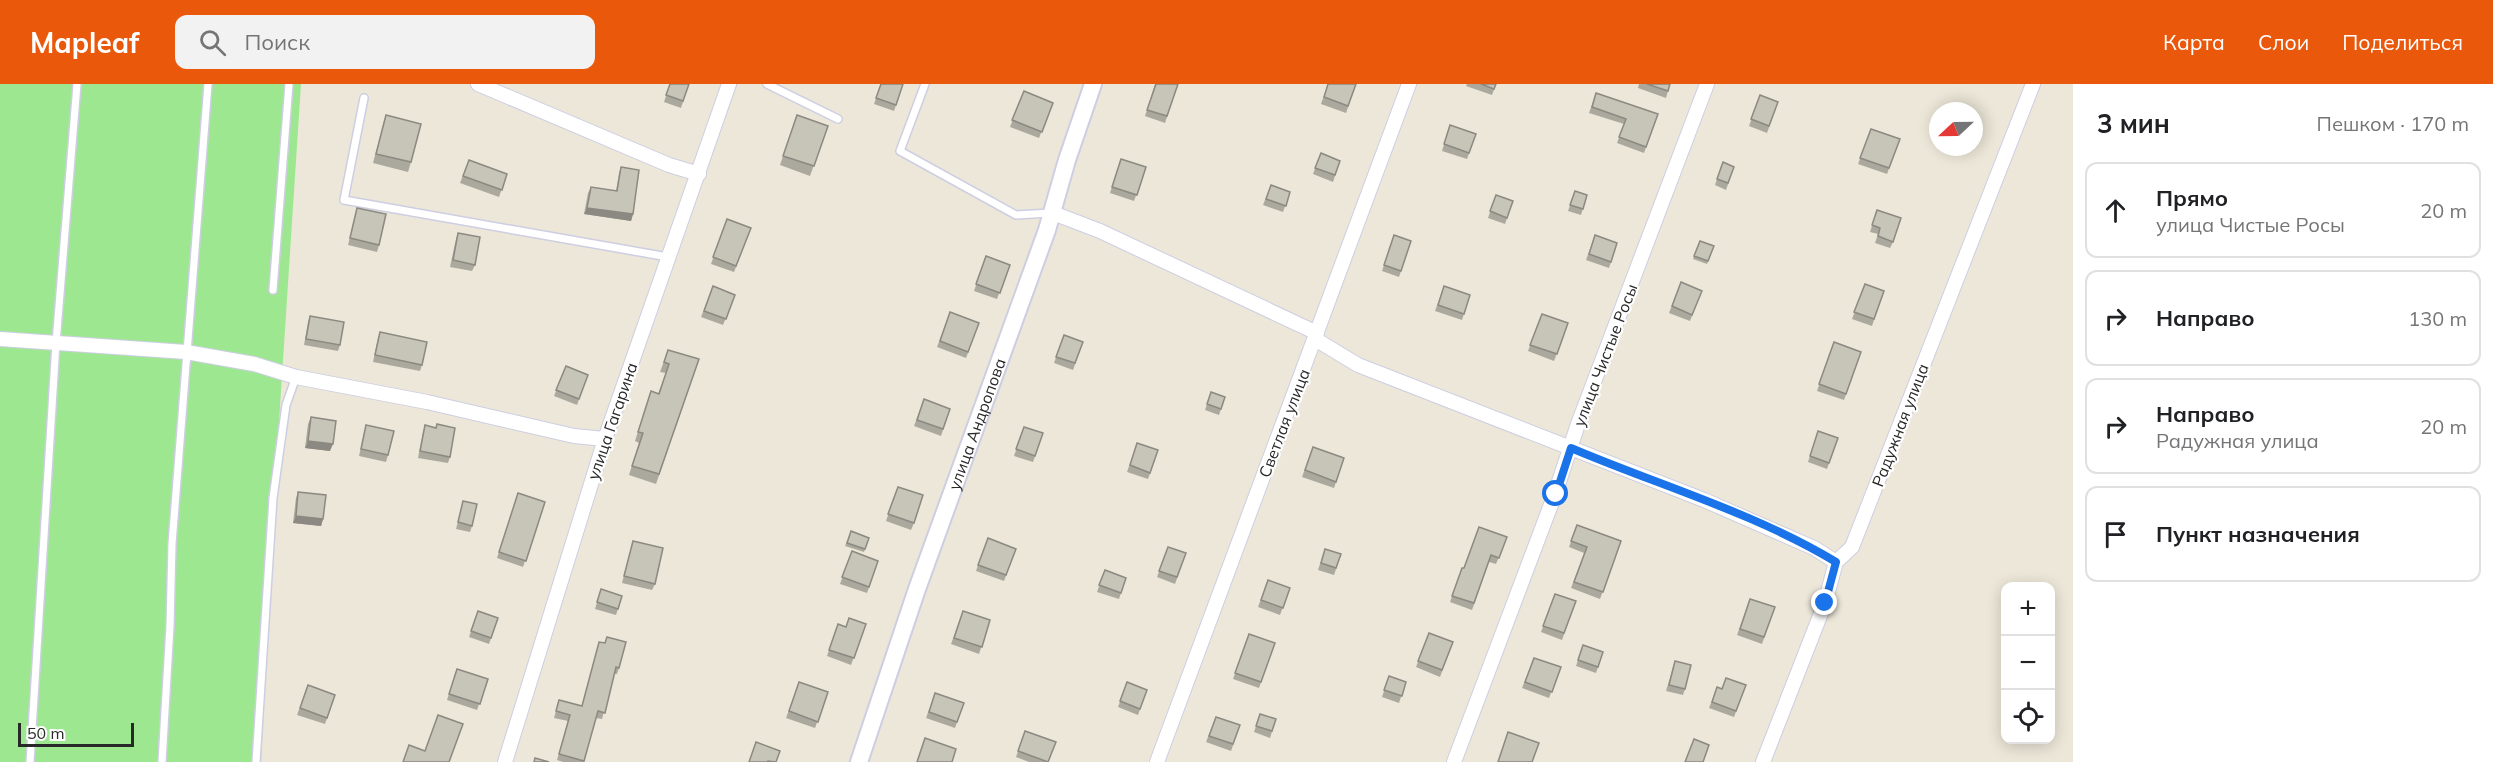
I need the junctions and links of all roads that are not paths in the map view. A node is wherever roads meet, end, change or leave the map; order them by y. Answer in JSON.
{"nodes":[{"id":1,"x":77,"y":84,"type":"edge"},
{"id":2,"x":208,"y":84,"type":"edge"},
{"id":3,"x":289,"y":84,"type":"edge"},
{"id":4,"x":478,"y":84,"type":"edge"},
{"id":5,"x":729,"y":84,"type":"edge"},
{"id":6,"x":767,"y":84,"type":"edge"},
{"id":7,"x":925,"y":84,"type":"edge"},
{"id":8,"x":1093,"y":84,"type":"edge"},
{"id":9,"x":1409,"y":84,"type":"edge"},
{"id":10,"x":1707,"y":84,"type":"edge"},
{"id":11,"x":2033,"y":84,"type":"edge"},
{"id":12,"x":364,"y":98,"type":"dead end"},
{"id":13,"x":837,"y":119,"type":"dead end"},
{"id":14,"x":699,"y":174,"type":"junction"},
{"id":15,"x":1053,"y":213,"type":"junction"},
{"id":16,"x":669,"y":257,"type":"junction"},
{"id":17,"x":273,"y":290,"type":"dead end"},
{"id":18,"x":1316,"y":336,"type":"junction"},
{"id":19,"x":0,"y":339,"type":"edge"},
{"id":20,"x":56,"y":344,"type":"junction"},
{"id":21,"x":186,"y":352,"type":"junction"},
{"id":22,"x":296,"y":377,"type":"junction"},
{"id":23,"x":605,"y":439,"type":"junction"},
{"id":24,"x":1571,"y":448,"type":"junction"},
{"id":25,"x":1836,"y":562,"type":"junction"},
{"id":26,"x":30,"y":762,"type":"edge"},
{"id":27,"x":162,"y":762,"type":"edge"},
{"id":28,"x":256,"y":762,"type":"edge"},
{"id":29,"x":505,"y":762,"type":"edge"},
{"id":30,"x":859,"y":762,"type":"edge"},
{"id":31,"x":1157,"y":762,"type":"edge"},
{"id":32,"x":1454,"y":762,"type":"edge"},
{"id":33,"x":1763,"y":762,"type":"edge"}],
"edges":[{"from":1,"to":20,"type":"lane"},
{"from":2,"to":21,"type":"lane"},
{"from":3,"to":17,"type":"lane"},
{"from":4,"to":14,"type":"street"},
{"from":5,"to":14,"type":"street","name":"улица Гагарина"},
{"from":6,"to":13,"type":"lane"},
{"from":7,"to":15,"type":"lane"},
{"from":8,"to":15,"type":"street","name":"улица Андропова"},
{"from":9,"to":18,"type":"street","name":"Светлая улица"},
{"from":10,"to":24,"type":"street","name":"улица Чистые Росы"},
{"from":11,"to":25,"type":"street","name":"Радужная улица"},
{"from":12,"to":16,"type":"lane"},
{"from":14,"to":16,"type":"street","name":"улица Гагарина"},
{"from":15,"to":18,"type":"street"},
{"from":15,"to":30,"type":"street","name":"улица Андропова"},
{"from":16,"to":23,"type":"street","name":"улица Гагарина"},
{"from":18,"to":24,"type":"street"},
{"from":18,"to":31,"type":"street","name":"Светлая улица"},
{"from":19,"to":20,"type":"street"},
{"from":20,"to":21,"type":"street"},
{"from":20,"to":26,"type":"lane"},
{"from":21,"to":22,"type":"street"},
{"from":21,"to":27,"type":"lane"},
{"from":22,"to":23,"type":"street"},
{"from":22,"to":28,"type":"lane"},
{"from":23,"to":29,"type":"street","name":"улица Гагарина"},
{"from":24,"to":25,"type":"street"},
{"from":24,"to":32,"type":"street","name":"улица Чистые Росы"},
{"from":25,"to":33,"type":"street","name":"Радужная улица"}]}
